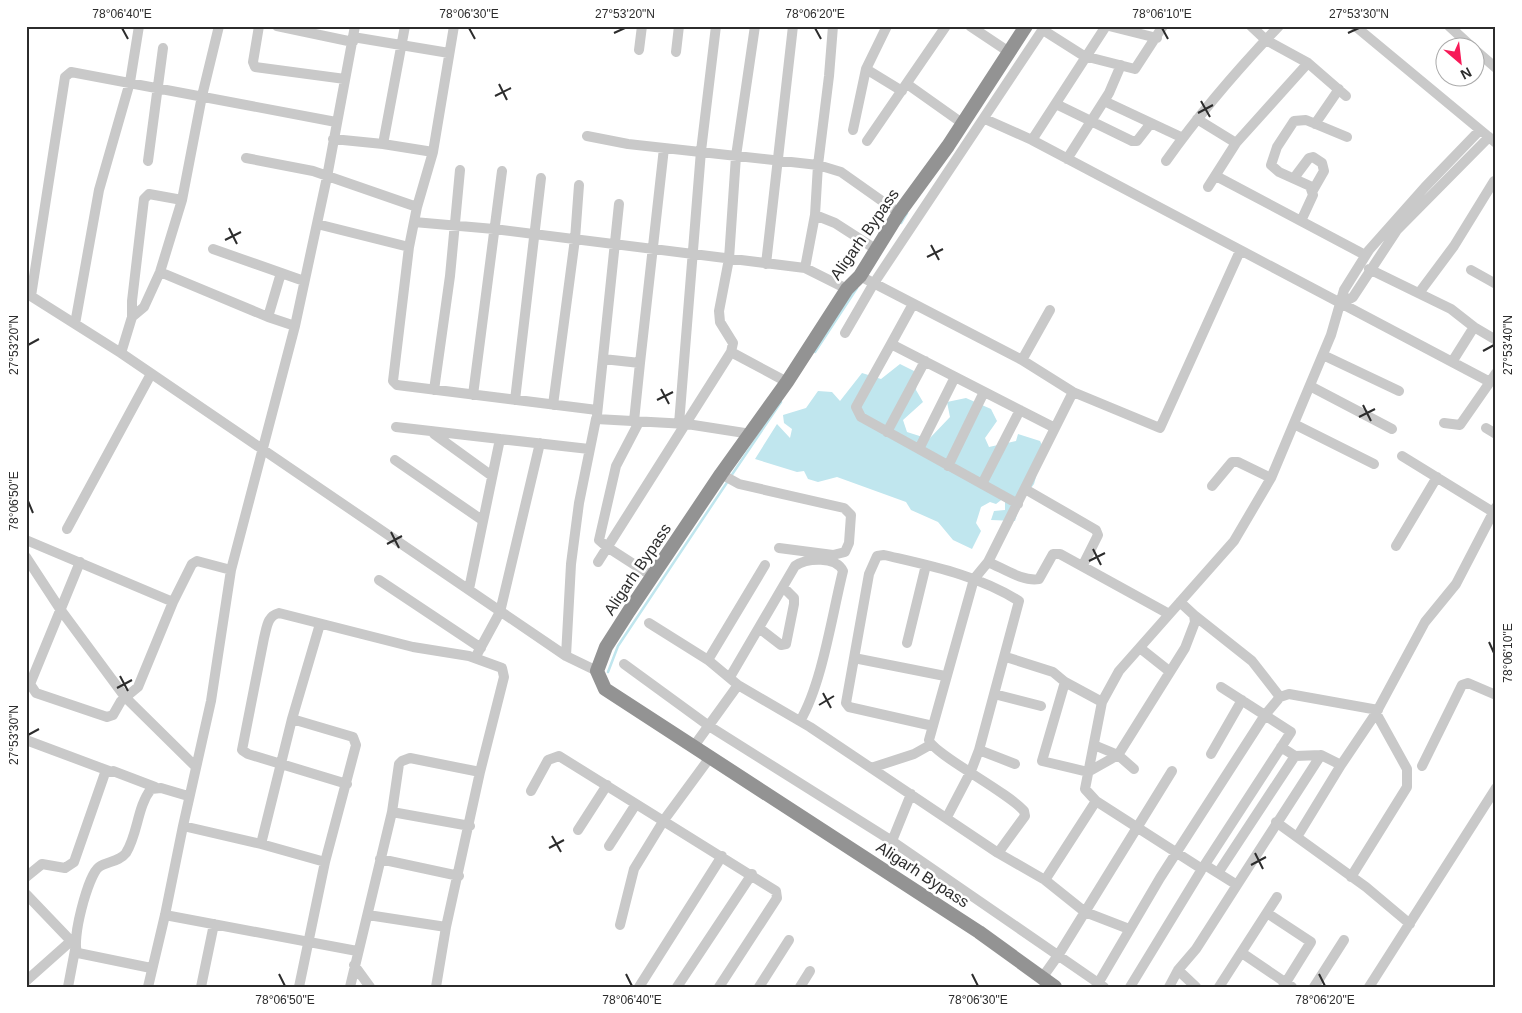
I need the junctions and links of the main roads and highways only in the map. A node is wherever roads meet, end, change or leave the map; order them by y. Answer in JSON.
{"nodes":[{"id":1,"x":1026,"y":26,"type":"edge"},
{"id":2,"x":1055,"y":987,"type":"edge"}],
"edges":[{"from":1,"to":2,"type":"highway","name":"Aligarh Bypass"}]}
